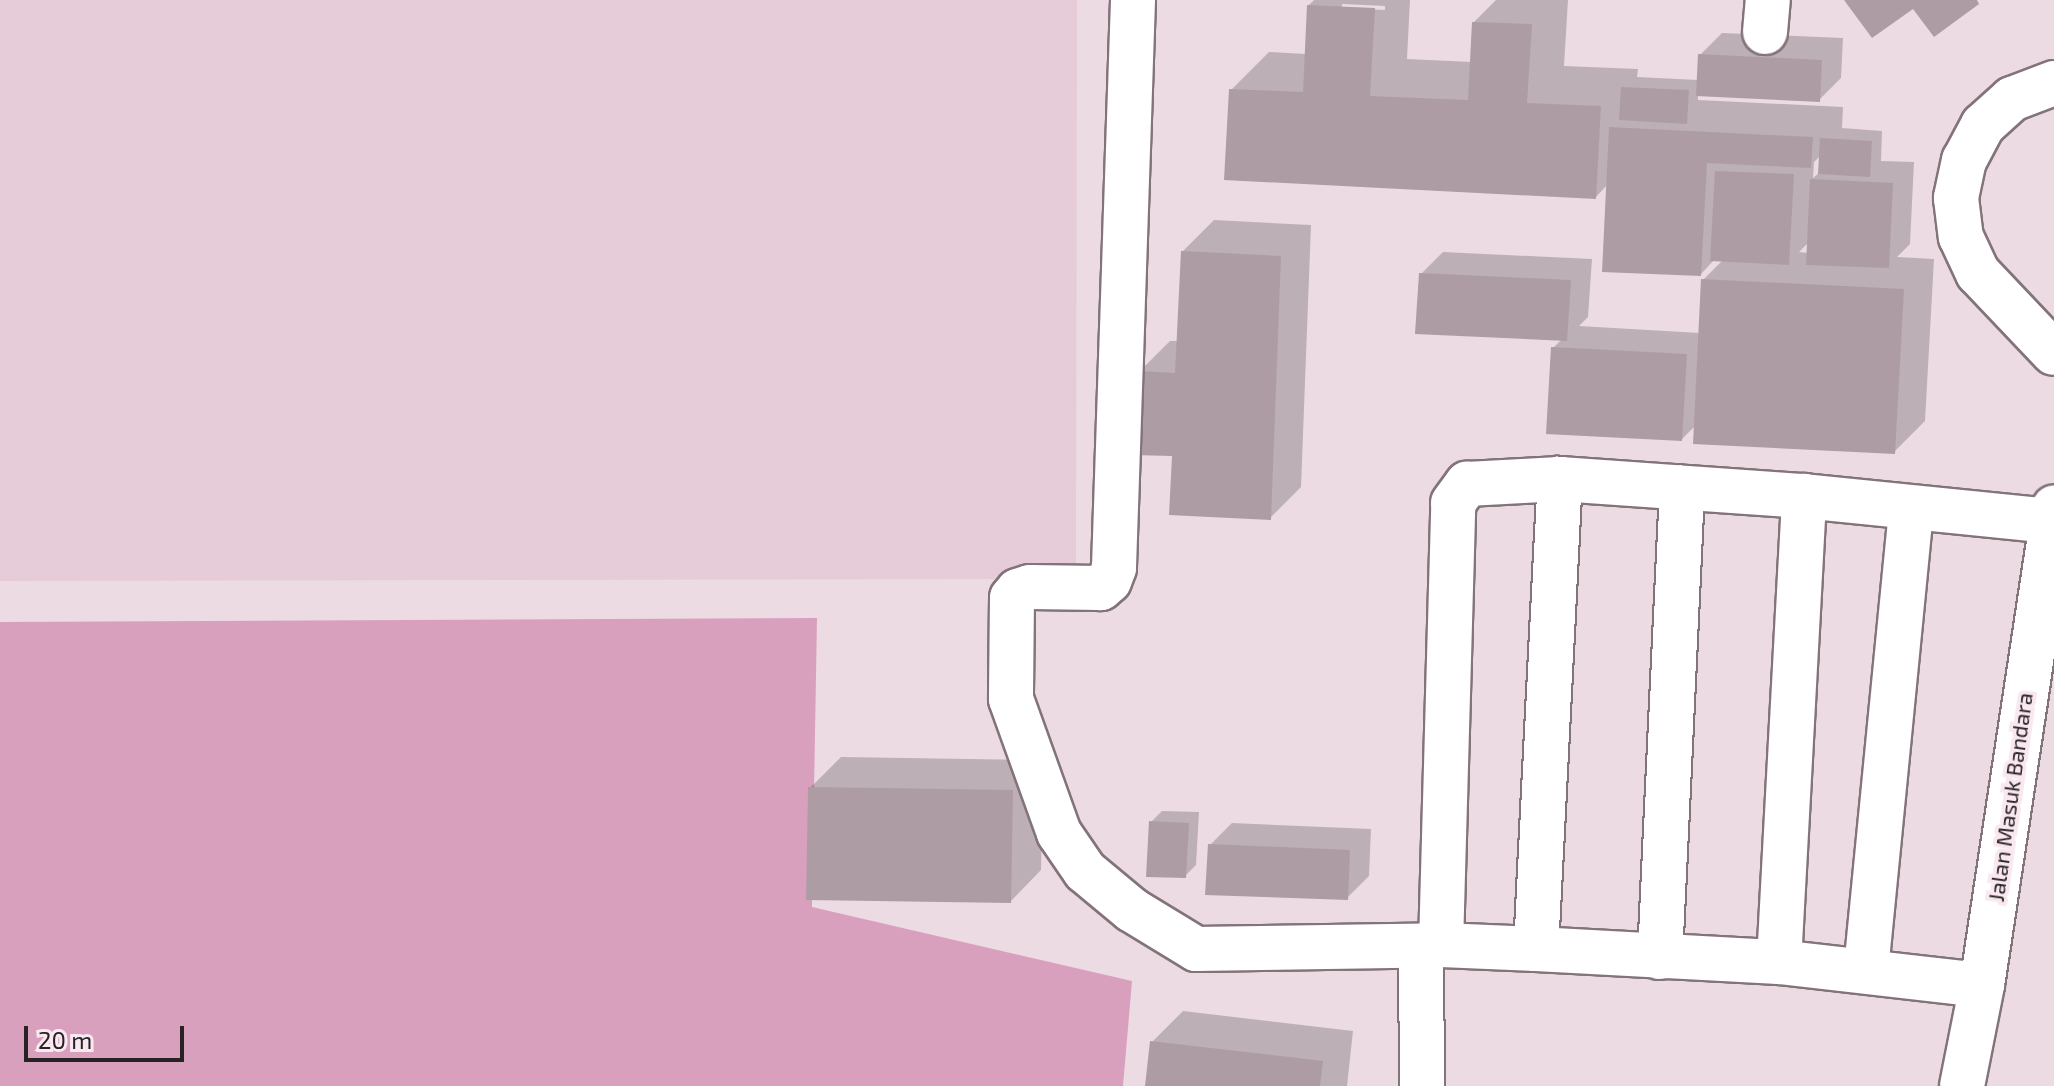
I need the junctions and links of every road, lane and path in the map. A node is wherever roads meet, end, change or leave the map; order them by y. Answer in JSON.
{"nodes":[{"id":1,"x":1133,"y":0,"type":"edge"},
{"id":2,"x":2054,"y":83,"type":"edge"},
{"id":3,"x":2054,"y":353,"type":"edge"},
{"id":4,"x":1560,"y":479,"type":"junction"},
{"id":5,"x":1682,"y":488,"type":"junction"},
{"id":6,"x":1804,"y":496,"type":"junction"},
{"id":7,"x":1911,"y":510,"type":"junction"},
{"id":8,"x":2052,"y":514,"type":"edge"},
{"id":9,"x":1431,"y":947,"type":"junction"},
{"id":10,"x":1536,"y":949,"type":"junction"},
{"id":11,"x":1660,"y":957,"type":"junction"},
{"id":12,"x":1779,"y":962,"type":"junction"},
{"id":13,"x":1866,"y":970,"type":"junction"},
{"id":14,"x":1982,"y":985,"type":"junction"},
{"id":15,"x":1422,"y":1086,"type":"edge"},
{"id":16,"x":1962,"y":1086,"type":"edge"}],
"edges":[{"from":1,"to":9,"type":"lane"},
{"from":2,"to":3,"type":"lane"},
{"from":4,"to":5,"type":"lane"},
{"from":4,"to":9,"type":"lane"},
{"from":4,"to":10,"type":"lane"},
{"from":5,"to":6,"type":"lane"},
{"from":5,"to":11,"type":"lane"},
{"from":6,"to":7,"type":"lane"},
{"from":6,"to":12,"type":"lane"},
{"from":7,"to":8,"type":"lane"},
{"from":7,"to":13,"type":"lane"},
{"from":8,"to":14,"type":"lane","name":"Jalan Masuk Bandara"},
{"from":9,"to":10,"type":"lane"},
{"from":9,"to":15,"type":"lane"},
{"from":10,"to":11,"type":"lane"},
{"from":11,"to":12,"type":"lane"},
{"from":12,"to":13,"type":"lane"},
{"from":13,"to":14,"type":"lane"},
{"from":14,"to":16,"type":"lane","name":"Jalan Masuk Bandara"}]}
